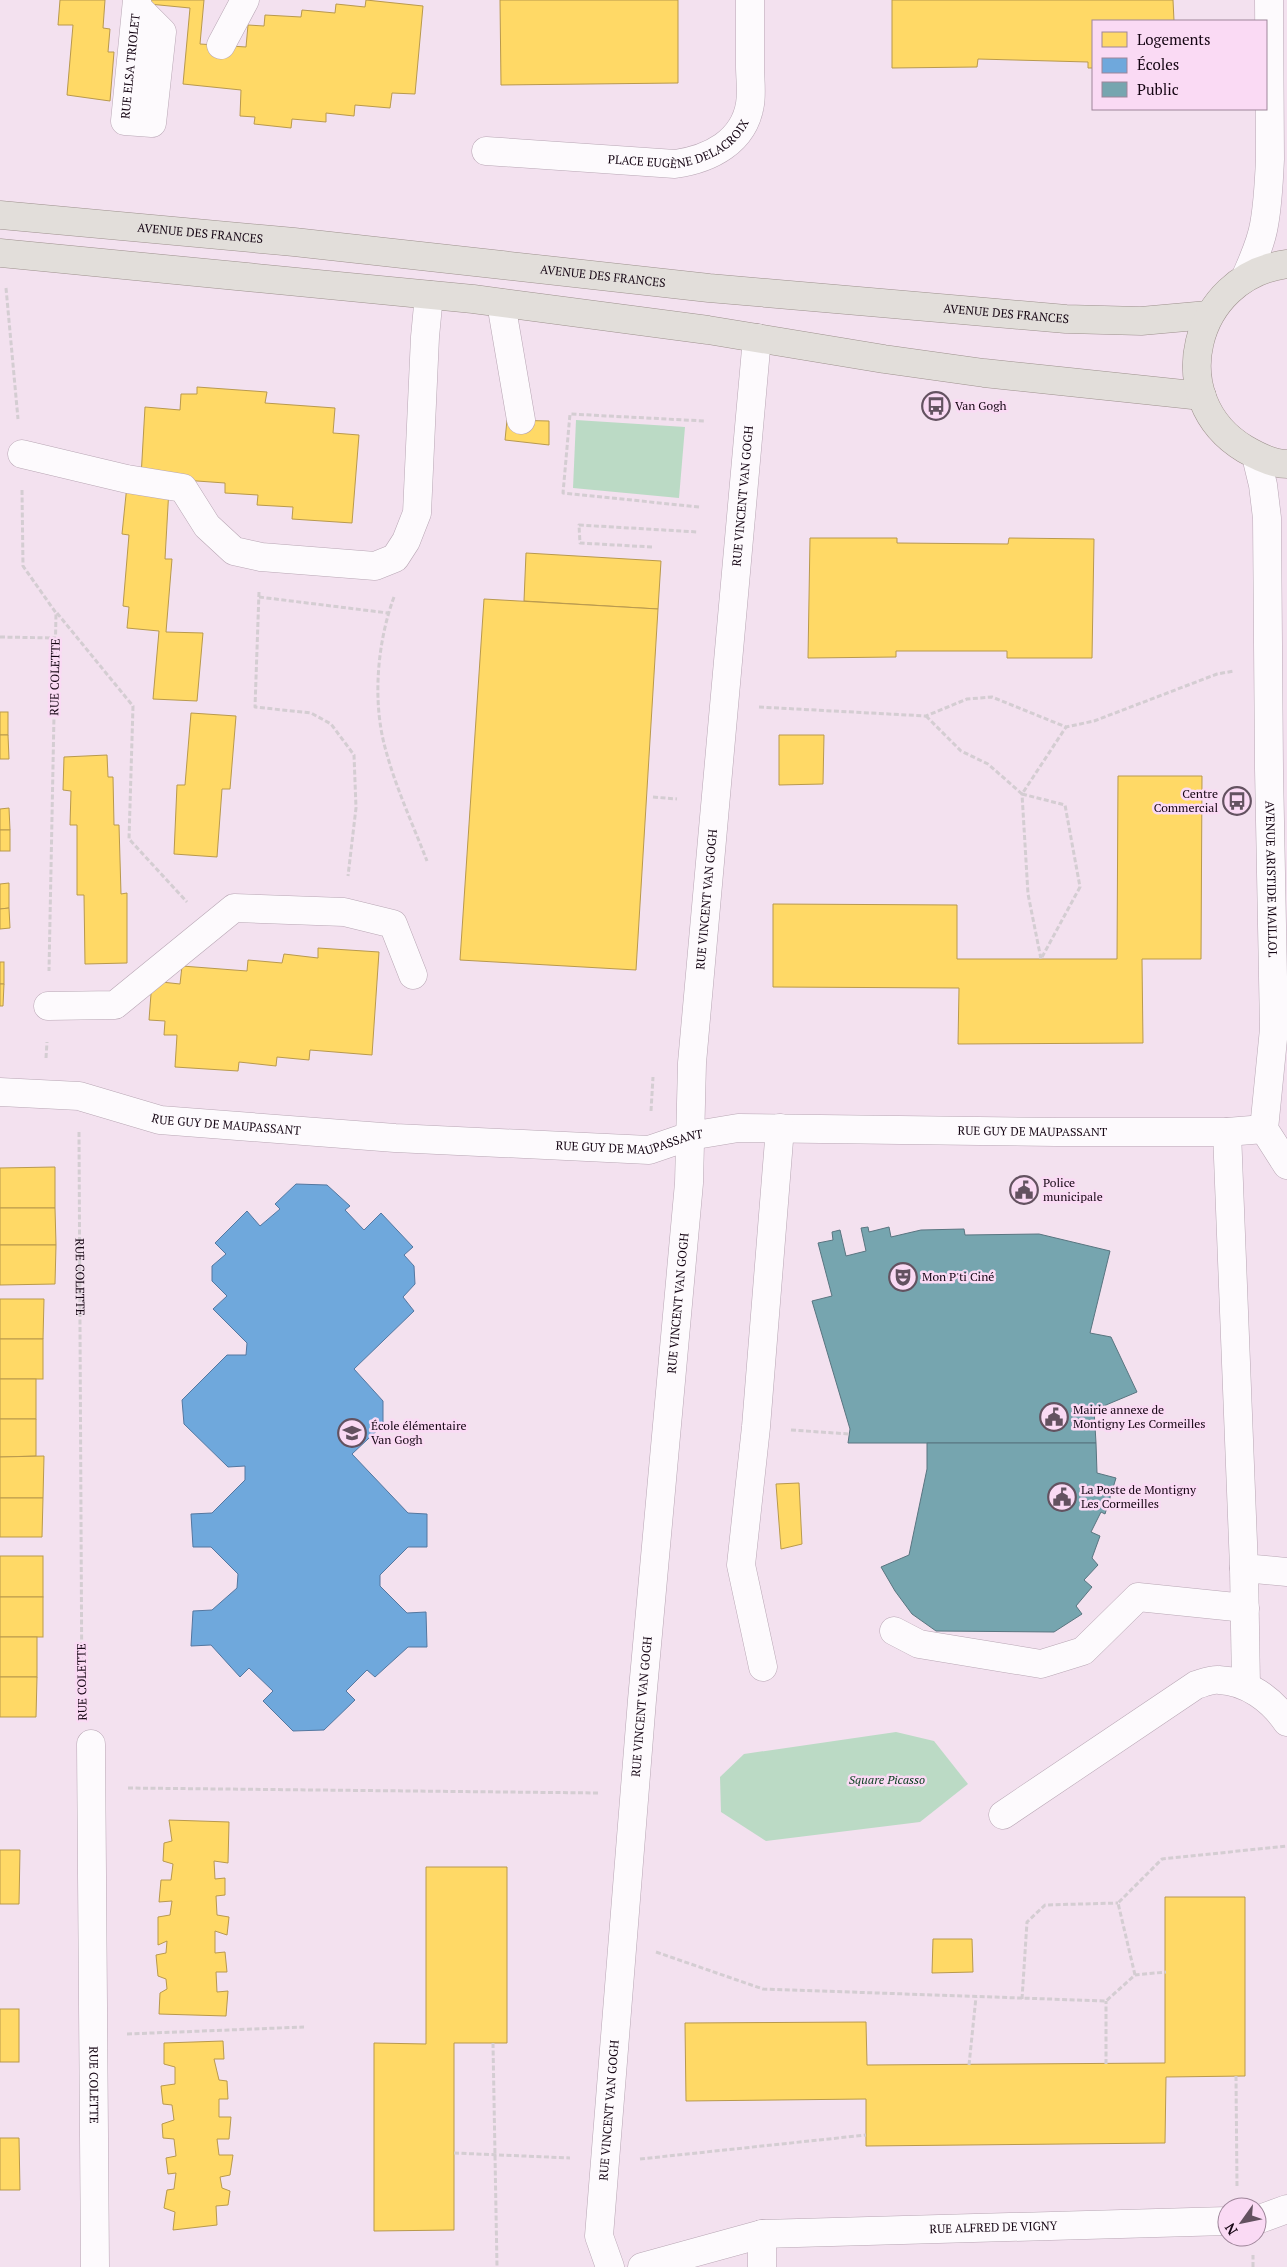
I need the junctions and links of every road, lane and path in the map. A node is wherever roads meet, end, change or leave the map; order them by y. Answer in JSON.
{"nodes":[{"id":1,"x":245,"y":0,"type":"edge"},
{"id":2,"x":750,"y":0,"type":"edge"},
{"id":3,"x":1268,"y":0,"type":"edge"},
{"id":4,"x":221,"y":45,"type":"dead end"},
{"id":5,"x":486,"y":151,"type":"dead end"},
{"id":6,"x":1270,"y":159,"type":"junction"},
{"id":7,"x":1287,"y":205,"type":"edge"},
{"id":8,"x":0,"y":214,"type":"edge"},
{"id":9,"x":0,"y":253,"type":"edge"},
{"id":10,"x":1287,"y":264,"type":"edge"},
{"id":11,"x":1246,"y":276,"type":"junction"},
{"id":12,"x":6,"y":281,"type":"dead end"},
{"id":13,"x":430,"y":295,"type":"junction"},
{"id":14,"x":501,"y":302,"type":"junction"},
{"id":15,"x":1208,"y":315,"type":"junction"},
{"id":16,"x":757,"y":338,"type":"junction"},
{"id":17,"x":1202,"y":396,"type":"junction"},
{"id":18,"x":521,"y":420,"type":"dead end"},
{"id":19,"x":706,"y":422,"type":"dead end"},
{"id":20,"x":22,"y":454,"type":"junction"},
{"id":21,"x":1256,"y":456,"type":"junction"},
{"id":22,"x":1287,"y":464,"type":"edge"},
{"id":23,"x":699,"y":507,"type":"dead end"},
{"id":24,"x":698,"y":532,"type":"dead end"},
{"id":25,"x":1287,"y":544,"type":"edge"},
{"id":26,"x":652,"y":547,"type":"dead end"},
{"id":27,"x":261,"y":557,"type":"junction"},
{"id":28,"x":1269,"y":585,"type":"junction"},
{"id":29,"x":397,"y":588,"type":"dead end"},
{"id":30,"x":259,"y":597,"type":"junction"},
{"id":31,"x":56,"y":613,"type":"junction"},
{"id":32,"x":388,"y":613,"type":"junction"},
{"id":33,"x":0,"y":637,"type":"edge"},
{"id":34,"x":56,"y":638,"type":"junction"},
{"id":35,"x":1238,"y":670,"type":"dead end"},
{"id":36,"x":756,"y":707,"type":"dead end"},
{"id":37,"x":926,"y":716,"type":"junction"},
{"id":38,"x":1066,"y":727,"type":"junction"},
{"id":39,"x":1022,"y":794,"type":"junction"},
{"id":40,"x":653,"y":797,"type":"dead end"},
{"id":41,"x":677,"y":798,"type":"dead end"},
{"id":42,"x":427,"y":862,"type":"dead end"},
{"id":43,"x":344,"y":912,"type":"junction"},
{"id":44,"x":210,"y":928,"type":"junction"},
{"id":45,"x":413,"y":975,"type":"dead end"},
{"id":46,"x":48,"y":1006,"type":"junction"},
{"id":47,"x":654,"y":1074,"type":"dead end"},
{"id":48,"x":0,"y":1092,"type":"edge"},
{"id":49,"x":45,"y":1094,"type":"junction"},
{"id":50,"x":80,"y":1096,"type":"junction"},
{"id":51,"x":651,"y":1118,"type":"dead end"},
{"id":52,"x":780,"y":1128,"type":"junction"},
{"id":53,"x":1264,"y":1129,"type":"junction"},
{"id":54,"x":1227,"y":1132,"type":"junction"},
{"id":55,"x":690,"y":1136,"type":"junction"},
{"id":56,"x":1287,"y":1165,"type":"edge"},
{"id":57,"x":756,"y":1427,"type":"junction"},
{"id":58,"x":849,"y":1434,"type":"dead end"},
{"id":59,"x":1244,"y":1568,"type":"junction"},
{"id":60,"x":1287,"y":1572,"type":"edge"},
{"id":61,"x":1245,"y":1608,"type":"junction"},
{"id":62,"x":894,"y":1632,"type":"dead end"},
{"id":63,"x":763,"y":1667,"type":"dead end"},
{"id":64,"x":1246,"y":1686,"type":"junction"},
{"id":65,"x":1287,"y":1722,"type":"edge"},
{"id":66,"x":91,"y":1744,"type":"joint"},
{"id":67,"x":91,"y":1788,"type":"junction"},
{"id":68,"x":634,"y":1794,"type":"junction"},
{"id":69,"x":1003,"y":1815,"type":"dead end"},
{"id":70,"x":1287,"y":1846,"type":"edge"},
{"id":71,"x":1118,"y":1903,"type":"junction"},
{"id":72,"x":622,"y":1941,"type":"junction"},
{"id":73,"x":1166,"y":1972,"type":"dead end"},
{"id":74,"x":1135,"y":1975,"type":"junction"},
{"id":75,"x":976,"y":1997,"type":"junction"},
{"id":76,"x":1022,"y":1999,"type":"junction"},
{"id":77,"x":1106,"y":2001,"type":"junction"},
{"id":78,"x":304,"y":2027,"type":"dead end"},
{"id":79,"x":94,"y":2035,"type":"junction"},
{"id":80,"x":493,"y":2043,"type":"dead end"},
{"id":81,"x":1106,"y":2064,"type":"dead end"},
{"id":82,"x":969,"y":2065,"type":"dead end"},
{"id":83,"x":1236,"y":2076,"type":"dead end"},
{"id":84,"x":866,"y":2135,"type":"dead end"},
{"id":85,"x":454,"y":2153,"type":"dead end"},
{"id":86,"x":496,"y":2155,"type":"junction"},
{"id":87,"x":574,"y":2158,"type":"dead end"},
{"id":88,"x":634,"y":2160,"type":"dead end"},
{"id":89,"x":1232,"y":2197,"type":"edge"},
{"id":90,"x":1287,"y":2209,"type":"edge"},
{"id":91,"x":1217,"y":2211,"type":"edge"},
{"id":92,"x":1267,"y":2216,"type":"edge"},
{"id":93,"x":762,"y":2234,"type":"junction"},
{"id":94,"x":95,"y":2267,"type":"edge"},
{"id":95,"x":497,"y":2267,"type":"edge"},
{"id":96,"x":610,"y":2267,"type":"edge"},
{"id":97,"x":642,"y":2267,"type":"edge"},
{"id":98,"x":762,"y":2267,"type":"edge"}],
"edges":[{"from":1,"to":4,"type":"street"},
{"from":2,"to":5,"type":"street","name":"PLACE EUGÈNE DELACROIX"},
{"from":3,"to":6,"type":"street"},
{"from":6,"to":7,"type":"street"},
{"from":6,"to":11,"type":"street"},
{"from":8,"to":15,"type":"main road","name":"AVENUE DES FRANCES"},
{"from":9,"to":13,"type":"main road"},
{"from":10,"to":11,"type":"main road"},
{"from":11,"to":15,"type":"main road"},
{"from":12,"to":20,"type":"path"},
{"from":13,"to":14,"type":"main road"},
{"from":13,"to":27,"type":"street"},
{"from":14,"to":16,"type":"main road"},
{"from":14,"to":18,"type":"street"},
{"from":15,"to":17,"type":"main road"},
{"from":16,"to":17,"type":"main road"},
{"from":16,"to":55,"type":"street","name":"RUE VINCENT VAN GOGH"},
{"from":17,"to":21,"type":"main road"},
{"from":19,"to":23,"type":"path"},
{"from":20,"to":27,"type":"street"},
{"from":20,"to":31,"type":"path"},
{"from":21,"to":22,"type":"main road"},
{"from":21,"to":28,"type":"street","name":"AVENUE ARISTIDE MAILLOL"},
{"from":24,"to":26,"type":"path"},
{"from":25,"to":28,"type":"street","name":"AVENUE ARISTIDE MAILLOL"},
{"from":27,"to":30,"type":"path"},
{"from":28,"to":53,"type":"street","name":"AVENUE ARISTIDE MAILLOL"},
{"from":29,"to":32,"type":"path"},
{"from":30,"to":32,"type":"path"},
{"from":30,"to":43,"type":"path"},
{"from":31,"to":34,"type":"path","name":"RUE COLETTE"},
{"from":31,"to":44,"type":"path"},
{"from":32,"to":42,"type":"path"},
{"from":33,"to":34,"type":"path"},
{"from":34,"to":46,"type":"path","name":"RUE COLETTE"},
{"from":35,"to":38,"type":"path"},
{"from":36,"to":37,"type":"path"},
{"from":37,"to":38,"type":"path"},
{"from":37,"to":39,"type":"path"},
{"from":38,"to":39,"type":"path"},
{"from":39,"to":39,"type":"path"},
{"from":40,"to":41,"type":"path"},
{"from":43,"to":44,"type":"street"},
{"from":43,"to":45,"type":"street"},
{"from":44,"to":46,"type":"street"},
{"from":46,"to":49,"type":"path","name":"RUE COLETTE"},
{"from":47,"to":51,"type":"path"},
{"from":48,"to":49,"type":"street","name":"RUE GUY DE MAUPASSANT"},
{"from":49,"to":50,"type":"street","name":"RUE GUY DE MAUPASSANT"},
{"from":50,"to":55,"type":"street","name":"RUE GUY DE MAUPASSANT"},
{"from":50,"to":66,"type":"path","name":"RUE COLETTE"},
{"from":52,"to":54,"type":"street","name":"RUE GUY DE MAUPASSANT"},
{"from":52,"to":55,"type":"street","name":"RUE GUY DE MAUPASSANT"},
{"from":52,"to":57,"type":"street"},
{"from":53,"to":54,"type":"street","name":"RUE GUY DE MAUPASSANT"},
{"from":53,"to":56,"type":"street"},
{"from":54,"to":59,"type":"street"},
{"from":55,"to":68,"type":"street","name":"RUE VINCENT VAN GOGH"},
{"from":57,"to":58,"type":"path"},
{"from":57,"to":63,"type":"street"},
{"from":59,"to":60,"type":"street"},
{"from":59,"to":61,"type":"street"},
{"from":61,"to":62,"type":"street"},
{"from":61,"to":64,"type":"street"},
{"from":64,"to":65,"type":"street"},
{"from":64,"to":69,"type":"street"},
{"from":66,"to":67,"type":"street","name":"RUE COLETTE"},
{"from":67,"to":68,"type":"path"},
{"from":67,"to":79,"type":"street","name":"RUE COLETTE"},
{"from":68,"to":72,"type":"street","name":"RUE VINCENT VAN GOGH"},
{"from":70,"to":71,"type":"path"},
{"from":71,"to":74,"type":"path"},
{"from":71,"to":76,"type":"path"},
{"from":72,"to":75,"type":"path"},
{"from":72,"to":96,"type":"street","name":"RUE VINCENT VAN GOGH"},
{"from":73,"to":74,"type":"path"},
{"from":74,"to":77,"type":"path"},
{"from":75,"to":76,"type":"path"},
{"from":75,"to":82,"type":"path"},
{"from":76,"to":77,"type":"path"},
{"from":77,"to":81,"type":"path"},
{"from":78,"to":79,"type":"path"},
{"from":79,"to":94,"type":"street","name":"RUE COLETTE"},
{"from":80,"to":86,"type":"path"},
{"from":83,"to":89,"type":"path"},
{"from":84,"to":88,"type":"path"},
{"from":85,"to":86,"type":"path"},
{"from":86,"to":87,"type":"path"},
{"from":86,"to":95,"type":"path"},
{"from":90,"to":92,"type":"street"},
{"from":91,"to":93,"type":"street","name":"RUE ALFRED DE VIGNY"},
{"from":93,"to":97,"type":"street","name":"RUE ALFRED DE VIGNY"},
{"from":93,"to":98,"type":"street"}]}
